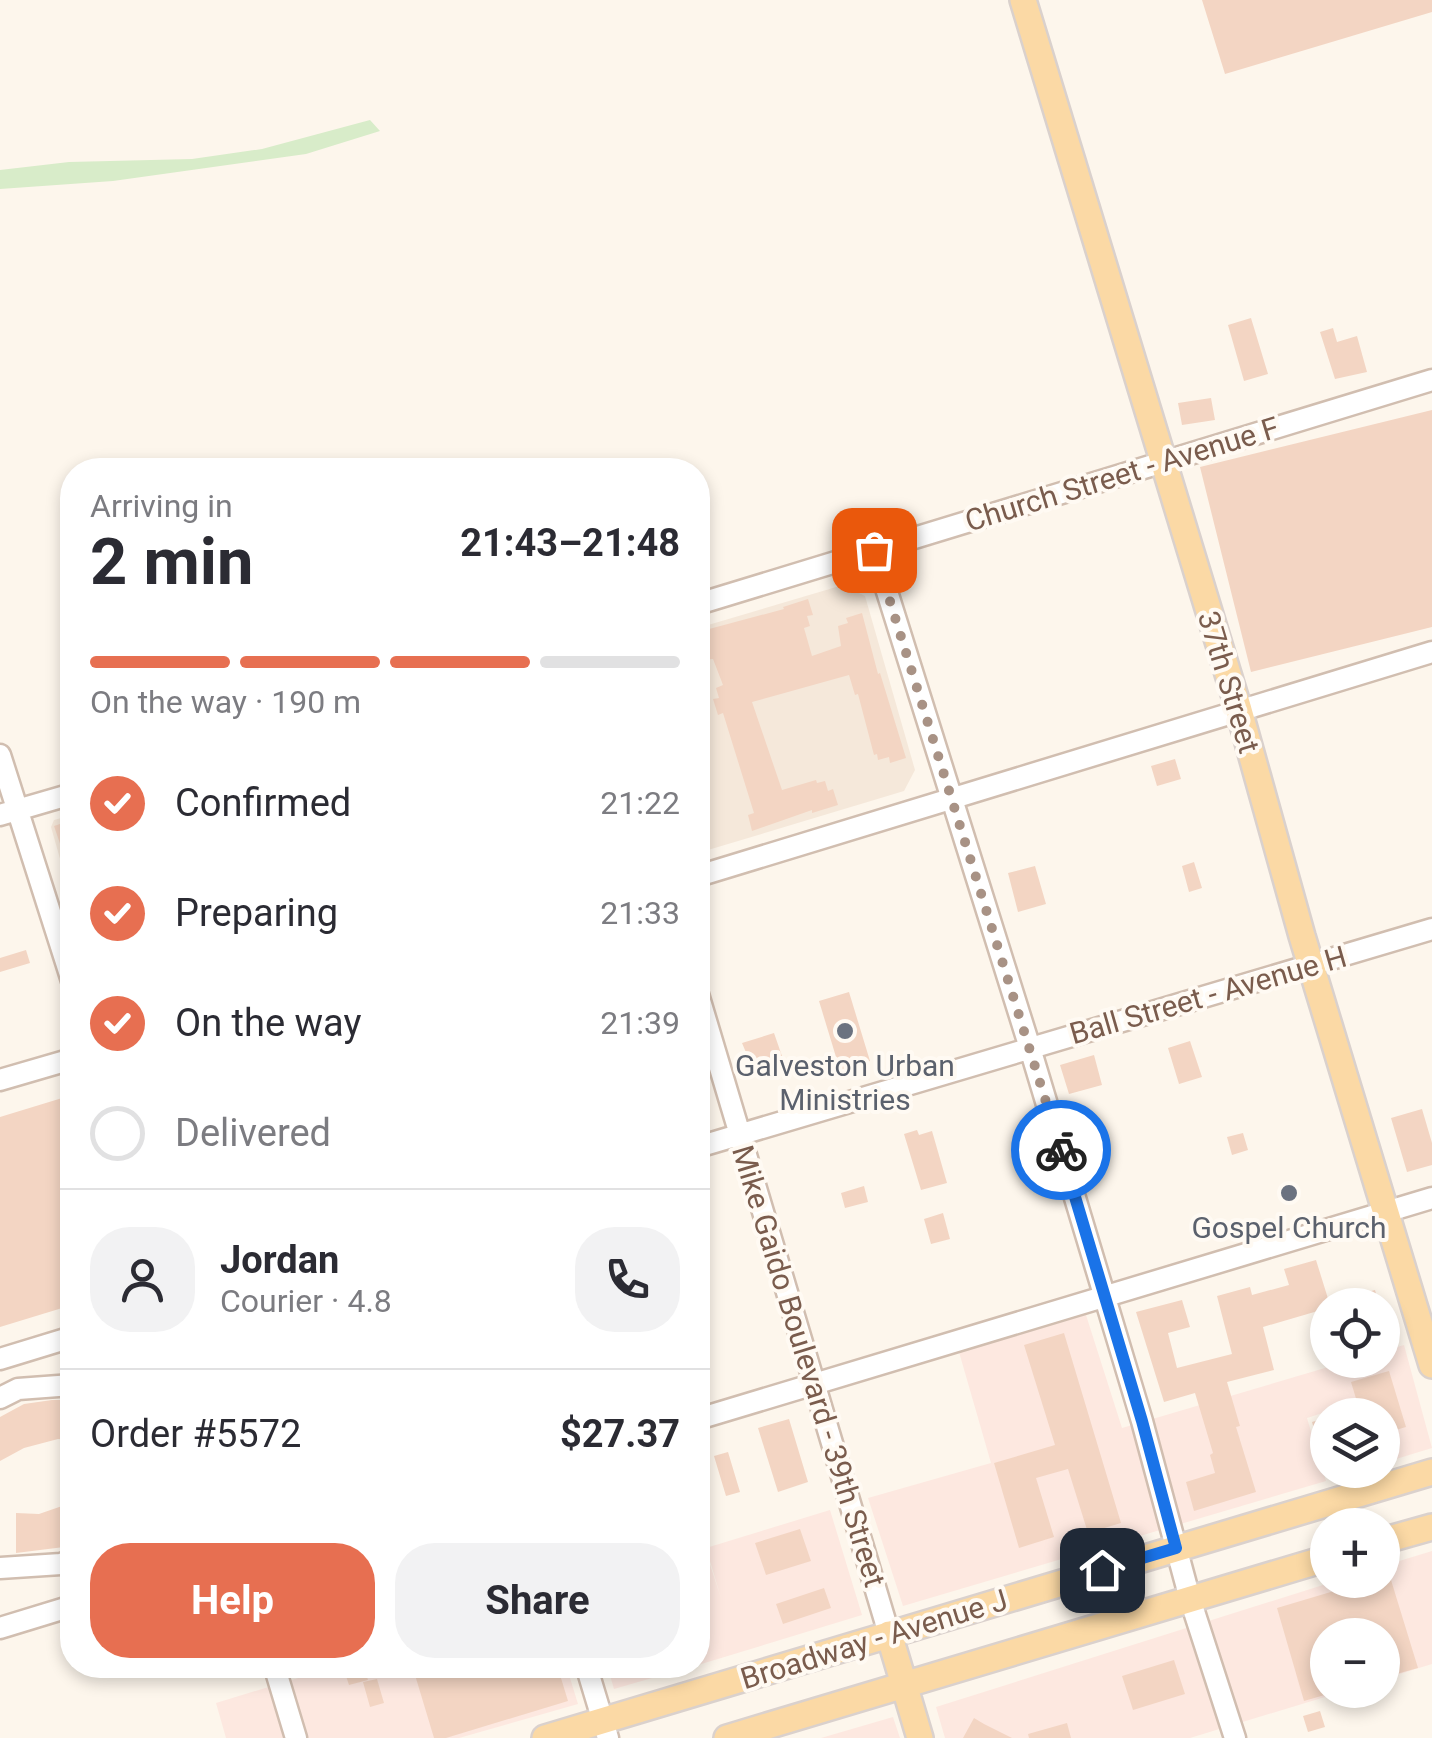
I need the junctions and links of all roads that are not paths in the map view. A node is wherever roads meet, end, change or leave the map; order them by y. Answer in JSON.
{"nodes":[{"id":1,"x":1023,"y":0,"type":"edge"},
{"id":2,"x":1432,"y":380,"type":"edge"},
{"id":3,"x":1161,"y":462,"type":"junction"},
{"id":4,"x":874,"y":550,"type":"junction"},
{"id":5,"x":710,"y":600,"type":"edge"},
{"id":6,"x":1432,"y":652,"type":"edge"},
{"id":7,"x":1238,"y":710,"type":"junction"},
{"id":8,"x":0,"y":756,"type":"edge"},
{"id":9,"x":60,"y":798,"type":"edge"},
{"id":10,"x":953,"y":799,"type":"junction"},
{"id":11,"x":9,"y":813,"type":"edge"},
{"id":12,"x":710,"y":872,"type":"edge"},
{"id":13,"x":1432,"y":929,"type":"edge"},
{"id":14,"x":60,"y":949,"type":"edge"},
{"id":15,"x":1311,"y":965,"type":"junction"},
{"id":16,"x":710,"y":1034,"type":"edge"},
{"id":17,"x":1030,"y":1048,"type":"junction"},
{"id":18,"x":60,"y":1062,"type":"edge"},
{"id":19,"x":0,"y":1080,"type":"edge"},
{"id":20,"x":740,"y":1134,"type":"junction"},
{"id":21,"x":710,"y":1143,"type":"edge"},
{"id":22,"x":1432,"y":1198,"type":"edge"},
{"id":23,"x":1386,"y":1212,"type":"junction"},
{"id":24,"x":1105,"y":1297,"type":"junction"},
{"id":25,"x":60,"y":1341,"type":"edge"},
{"id":26,"x":0,"y":1359,"type":"edge"},
{"id":27,"x":1432,"y":1365,"type":"edge"},
{"id":28,"x":814,"y":1384,"type":"junction"},
{"id":29,"x":60,"y":1386,"type":"edge"},
{"id":30,"x":0,"y":1398,"type":"edge"},
{"id":31,"x":710,"y":1415,"type":"edge"},
{"id":32,"x":1432,"y":1472,"type":"edge"},
{"id":33,"x":1432,"y":1526,"type":"edge"},
{"id":34,"x":1400,"y":1536,"type":"edge"},
{"id":35,"x":1176,"y":1548,"type":"junction"},
{"id":36,"x":1310,"y":1563,"type":"edge"},
{"id":37,"x":60,"y":1564,"type":"edge"},
{"id":38,"x":0,"y":1568,"type":"edge"},
{"id":39,"x":1190,"y":1599,"type":"junction"},
{"id":40,"x":60,"y":1610,"type":"edge"},
{"id":41,"x":0,"y":1628,"type":"edge"},
{"id":42,"x":889,"y":1634,"type":"junction"},
{"id":43,"x":278,"y":1678,"type":"edge"},
{"id":44,"x":590,"y":1678,"type":"edge"},
{"id":45,"x":904,"y":1685,"type":"junction"},
{"id":46,"x":605,"y":1729,"type":"edge"},
{"id":47,"x":296,"y":1738,"type":"edge"},
{"id":48,"x":545,"y":1738,"type":"edge"},
{"id":49,"x":727,"y":1738,"type":"edge"},
{"id":50,"x":920,"y":1738,"type":"edge"},
{"id":51,"x":1235,"y":1738,"type":"edge"}],
"edges":[{"from":1,"to":3,"type":"main road","name":"37th Street"},
{"from":2,"to":3,"type":"street","name":"Church Street - Avenue F"},
{"from":3,"to":4,"type":"street","name":"Church Street - Avenue F"},
{"from":3,"to":7,"type":"main road","name":"37th Street"},
{"from":4,"to":5,"type":"street","name":"Church Street - Avenue F"},
{"from":4,"to":10,"type":"street"},
{"from":6,"to":7,"type":"street"},
{"from":7,"to":10,"type":"street"},
{"from":7,"to":15,"type":"main road","name":"37th Street"},
{"from":8,"to":11,"type":"street"},
{"from":9,"to":11,"type":"street"},
{"from":10,"to":12,"type":"street"},
{"from":10,"to":17,"type":"street"},
{"from":11,"to":14,"type":"street"},
{"from":13,"to":15,"type":"street","name":"Ball Street - Avenue H"},
{"from":15,"to":17,"type":"street","name":"Ball Street - Avenue H"},
{"from":15,"to":23,"type":"main road","name":"37th Street"},
{"from":16,"to":20,"type":"street","name":"Mike Gaido Boulevard - 39th Street"},
{"from":17,"to":20,"type":"street","name":"Ball Street - Avenue H"},
{"from":17,"to":24,"type":"street"},
{"from":18,"to":19,"type":"street"},
{"from":20,"to":21,"type":"street","name":"Ball Street - Avenue H"},
{"from":20,"to":28,"type":"street","name":"Mike Gaido Boulevard - 39th Street"},
{"from":22,"to":23,"type":"street"},
{"from":23,"to":24,"type":"street"},
{"from":23,"to":27,"type":"main road","name":"37th Street"},
{"from":24,"to":28,"type":"street"},
{"from":24,"to":35,"type":"street"},
{"from":25,"to":26,"type":"street"},
{"from":28,"to":31,"type":"street"},
{"from":28,"to":42,"type":"street","name":"Mike Gaido Boulevard - 39th Street"},
{"from":29,"to":30,"type":"street"},
{"from":32,"to":35,"type":"main road","name":"Broadway - Avenue J"},
{"from":33,"to":34,"type":"main road"},
{"from":35,"to":39,"type":"street"},
{"from":35,"to":42,"type":"main road","name":"Broadway - Avenue J"},
{"from":36,"to":39,"type":"main road","name":"Broadway - Avenue J"},
{"from":37,"to":38,"type":"street"},
{"from":39,"to":45,"type":"main road","name":"Broadway - Avenue J"},
{"from":39,"to":51,"type":"street"},
{"from":40,"to":41,"type":"street"},
{"from":42,"to":45,"type":"main road","name":"Mike Gaido Boulevard - 39th Street"},
{"from":42,"to":46,"type":"main road","name":"Broadway - Avenue J"},
{"from":43,"to":47,"type":"street"},
{"from":44,"to":46,"type":"street"},
{"from":45,"to":49,"type":"main road","name":"Broadway - Avenue J"},
{"from":45,"to":50,"type":"main road","name":"Mike Gaido Boulevard - 39th Street"},
{"from":46,"to":48,"type":"main road","name":"Broadway - Avenue J"}]}
